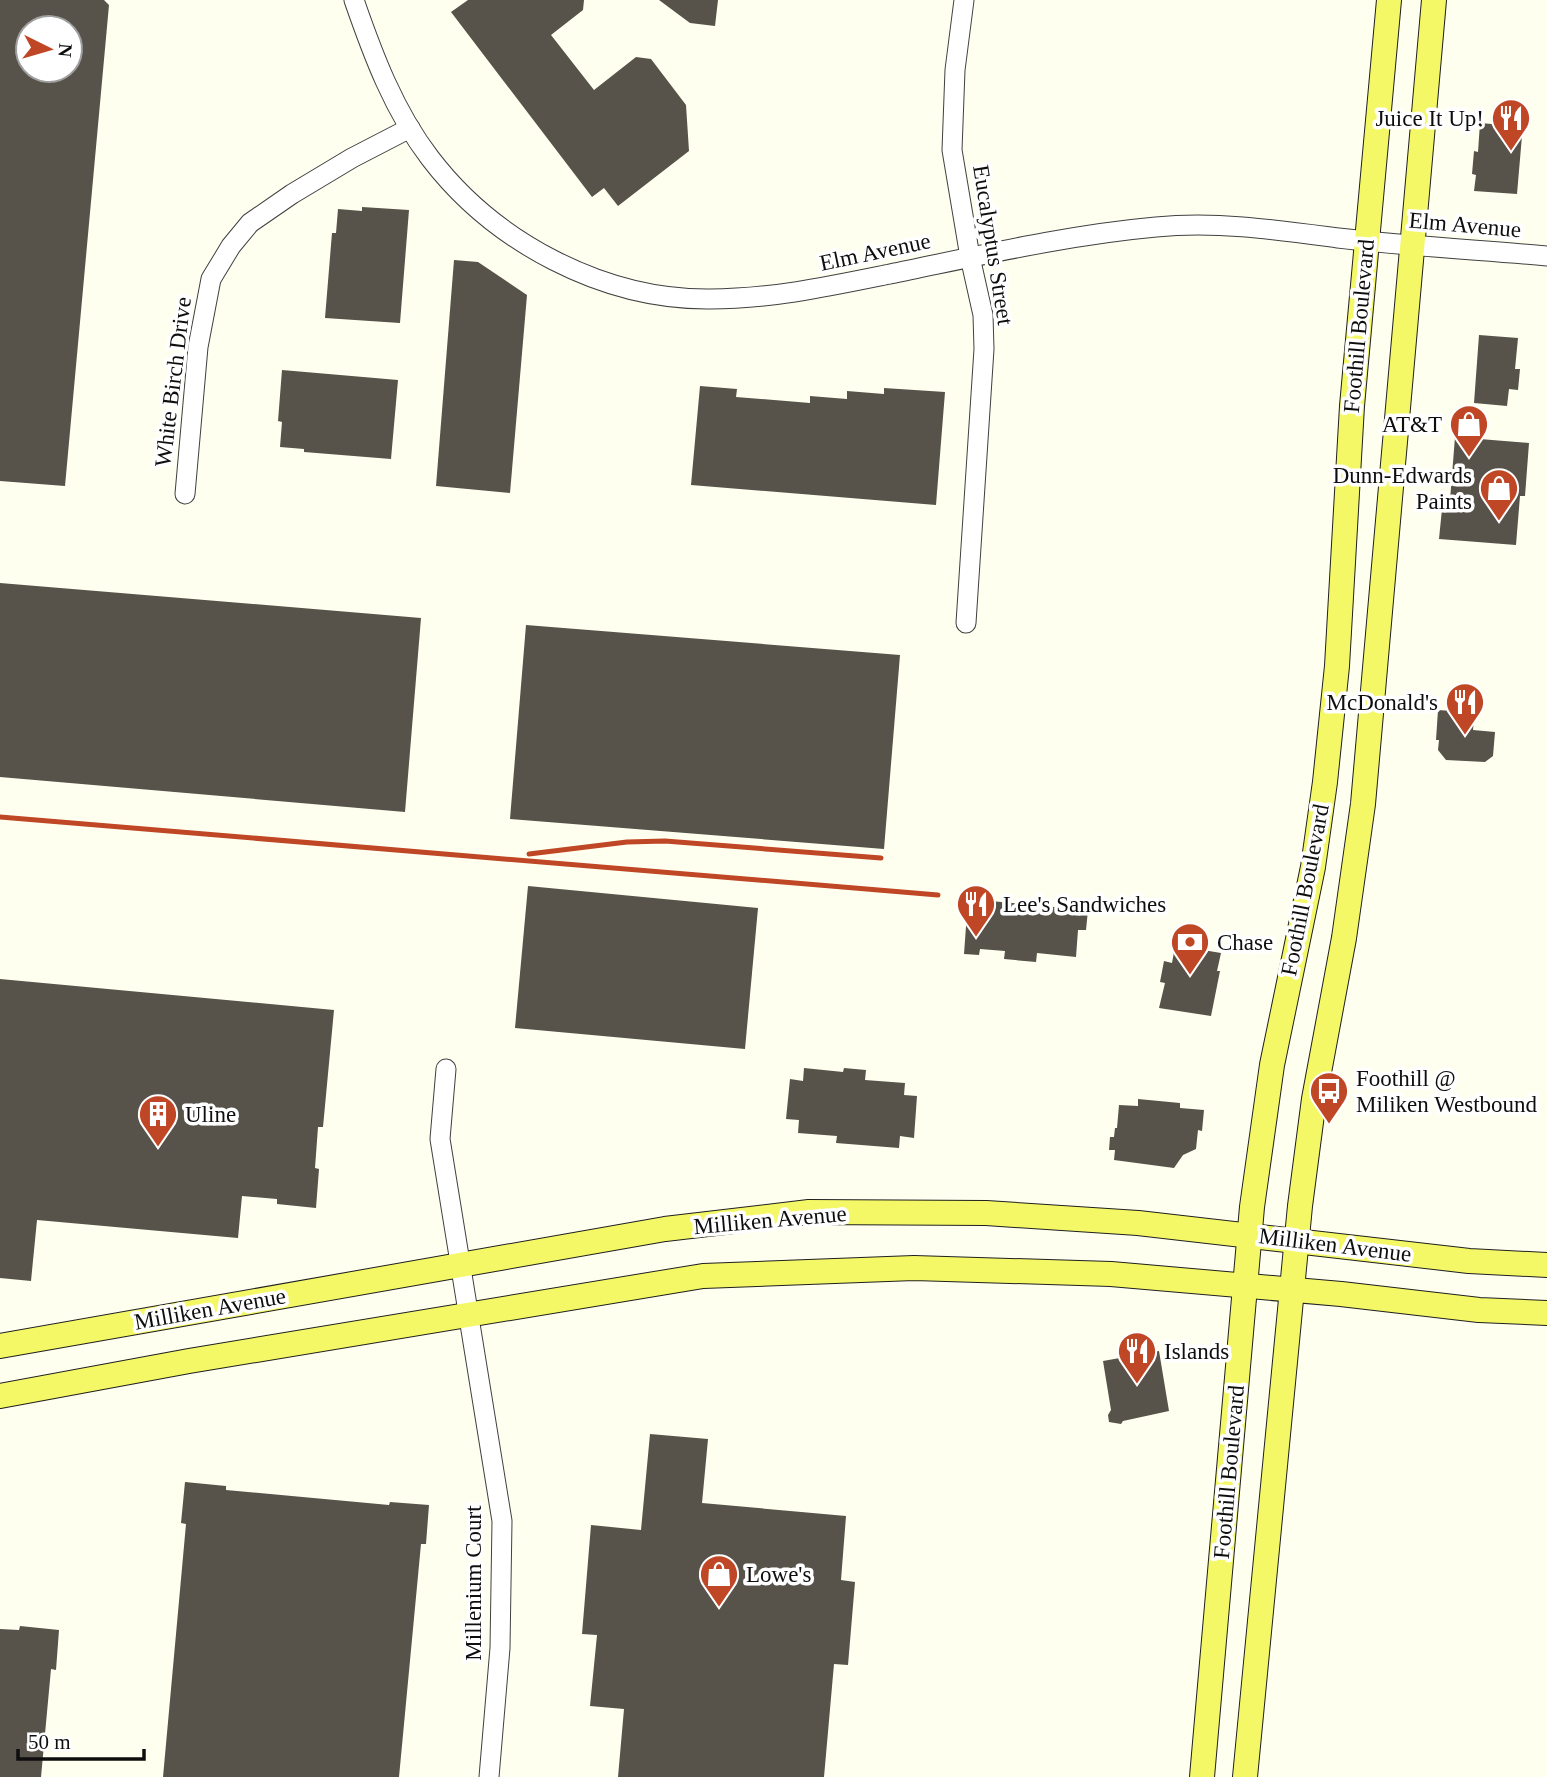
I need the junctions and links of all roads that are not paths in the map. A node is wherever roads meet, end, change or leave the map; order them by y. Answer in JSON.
{"nodes":[{"id":1,"x":354,"y":0,"type":"edge"},
{"id":2,"x":964,"y":0,"type":"edge"},
{"id":3,"x":1389,"y":0,"type":"edge"},
{"id":4,"x":1434,"y":0,"type":"edge"},
{"id":5,"x":410,"y":128,"type":"junction"},
{"id":6,"x":1366,"y":241,"type":"junction"},
{"id":7,"x":1414,"y":245,"type":"junction"},
{"id":8,"x":1547,"y":256,"type":"edge"},
{"id":9,"x":970,"y":257,"type":"junction"},
{"id":10,"x":185,"y":494,"type":"dead end"},
{"id":11,"x":966,"y":623,"type":"dead end"},
{"id":12,"x":446,"y":1069,"type":"dead end"},
{"id":13,"x":1249,"y":1234,"type":"junction"},
{"id":14,"x":1296,"y":1242,"type":"junction"},
{"id":15,"x":459,"y":1265,"type":"junction"},
{"id":16,"x":1547,"y":1265,"type":"edge"},
{"id":17,"x":1244,"y":1287,"type":"junction"},
{"id":18,"x":1291,"y":1291,"type":"junction"},
{"id":19,"x":1547,"y":1313,"type":"edge"},
{"id":20,"x":467,"y":1316,"type":"junction"},
{"id":21,"x":0,"y":1346,"type":"edge"},
{"id":22,"x":0,"y":1396,"type":"edge"},
{"id":23,"x":489,"y":1777,"type":"edge"},
{"id":24,"x":1202,"y":1777,"type":"edge"},
{"id":25,"x":1245,"y":1777,"type":"edge"}],
"edges":[{"from":1,"to":5,"type":"street","name":"Elm Avenue"},
{"from":2,"to":9,"type":"street","name":"Eucalyptus Street"},
{"from":3,"to":6,"type":"main road","name":"Foothill Boulevard"},
{"from":4,"to":7,"type":"main road","name":"Foothill Boulevard"},
{"from":5,"to":9,"type":"street","name":"Elm Avenue"},
{"from":5,"to":10,"type":"street","name":"White Birch Drive"},
{"from":6,"to":7,"type":"street","name":"Elm Avenue"},
{"from":6,"to":9,"type":"street","name":"Elm Avenue"},
{"from":6,"to":13,"type":"main road","name":"Foothill Boulevard"},
{"from":7,"to":8,"type":"street","name":"Elm Avenue"},
{"from":7,"to":14,"type":"main road","name":"Foothill Boulevard"},
{"from":9,"to":11,"type":"street","name":"Eucalyptus Street"},
{"from":12,"to":15,"type":"street","name":"Millenium Court"},
{"from":13,"to":14,"type":"main road","name":"Milliken Avenue"},
{"from":13,"to":15,"type":"main road","name":"Milliken Avenue"},
{"from":13,"to":17,"type":"main road","name":"Foothill Boulevard"},
{"from":14,"to":16,"type":"main road","name":"Milliken Avenue"},
{"from":14,"to":18,"type":"main road","name":"Foothill Boulevard"},
{"from":15,"to":20,"type":"street","name":"Millenium Court"},
{"from":15,"to":21,"type":"main road","name":"Milliken Avenue"},
{"from":17,"to":18,"type":"main road","name":"Milliken Avenue"},
{"from":17,"to":20,"type":"main road","name":"Milliken Avenue"},
{"from":17,"to":24,"type":"main road","name":"Foothill Boulevard"},
{"from":18,"to":19,"type":"main road","name":"Milliken Avenue"},
{"from":18,"to":25,"type":"main road","name":"Foothill Boulevard"},
{"from":20,"to":22,"type":"main road","name":"Milliken Avenue"},
{"from":20,"to":23,"type":"street","name":"Millenium Court"}]}
